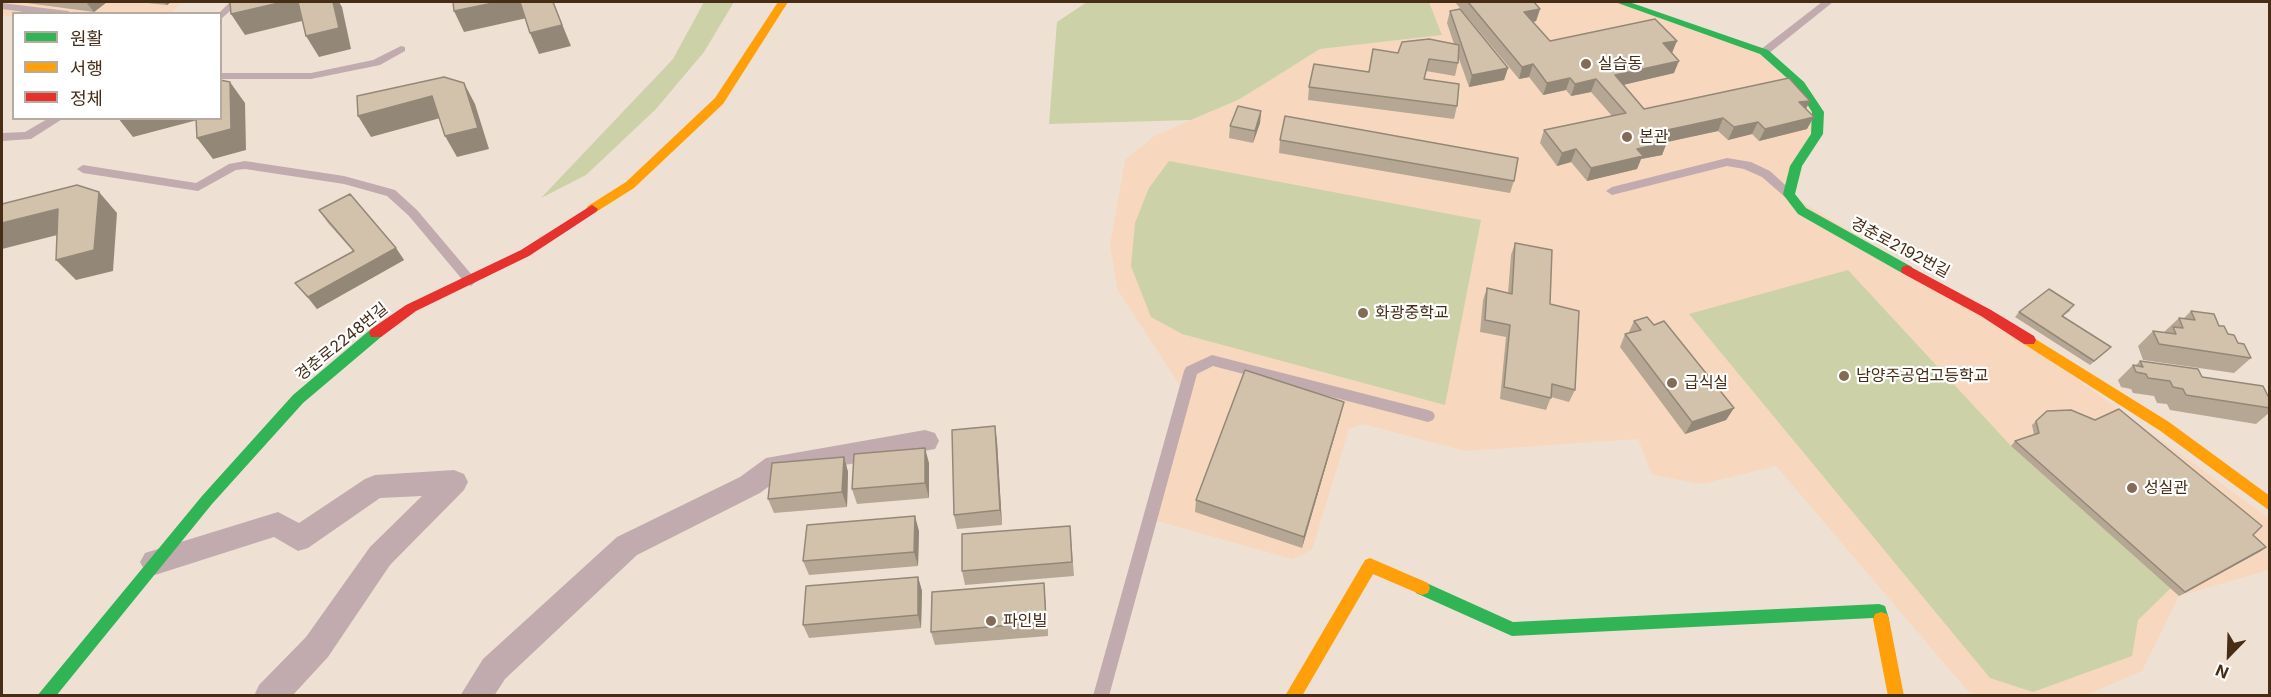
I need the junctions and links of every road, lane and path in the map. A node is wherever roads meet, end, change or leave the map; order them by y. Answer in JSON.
{"nodes":[{"id":1,"x":235,"y":2,"type":"edge"},
{"id":2,"x":783,"y":2,"type":"edge"},
{"id":3,"x":1620,"y":2,"type":"edge"},
{"id":4,"x":1828,"y":2,"type":"edge"},
{"id":5,"x":2,"y":6,"type":"edge"},
{"id":6,"x":52,"y":12,"type":"edge"},
{"id":7,"x":222,"y":15,"type":"edge"},
{"id":8,"x":401,"y":49,"type":"dead end"},
{"id":9,"x":1764,"y":52,"type":"junction"},
{"id":10,"x":222,"y":76,"type":"edge"},
{"id":11,"x":55,"y":120,"type":"edge"},
{"id":12,"x":2,"y":137,"type":"edge"},
{"id":13,"x":83,"y":169,"type":"dead end"},
{"id":14,"x":1612,"y":191,"type":"dead end"},
{"id":15,"x":1789,"y":194,"type":"junction"},
{"id":16,"x":471,"y":281,"type":"junction"},
{"id":17,"x":1428,"y":416,"type":"dead end"},
{"id":18,"x":925,"y":441,"type":"dead end"},
{"id":19,"x":2270,"y":505,"type":"edge"},
{"id":20,"x":155,"y":562,"type":"junction"},
{"id":21,"x":45,"y":696,"type":"edge"},
{"id":22,"x":270,"y":696,"type":"edge"},
{"id":23,"x":476,"y":696,"type":"edge"},
{"id":24,"x":1101,"y":696,"type":"edge"},
{"id":25,"x":1293,"y":696,"type":"edge"},
{"id":26,"x":1896,"y":696,"type":"edge"}],
"edges":[{"from":1,"to":7,"type":"lane"},
{"from":2,"to":16,"type":"street","name":"경춘로2248번길"},
{"from":3,"to":9,"type":"street"},
{"from":4,"to":9,"type":"lane"},
{"from":5,"to":6,"type":"lane"},
{"from":8,"to":10,"type":"lane"},
{"from":9,"to":15,"type":"street"},
{"from":11,"to":12,"type":"lane"},
{"from":13,"to":16,"type":"lane"},
{"from":14,"to":15,"type":"lane"},
{"from":15,"to":19,"type":"street","name":"경춘로2192번길"},
{"from":16,"to":20,"type":"street","name":"경춘로2248번길"},
{"from":17,"to":24,"type":"lane"},
{"from":18,"to":23,"type":"street"},
{"from":20,"to":21,"type":"street","name":"경춘로2248번길"},
{"from":20,"to":22,"type":"street"},
{"from":25,"to":26,"type":"street"}]}
